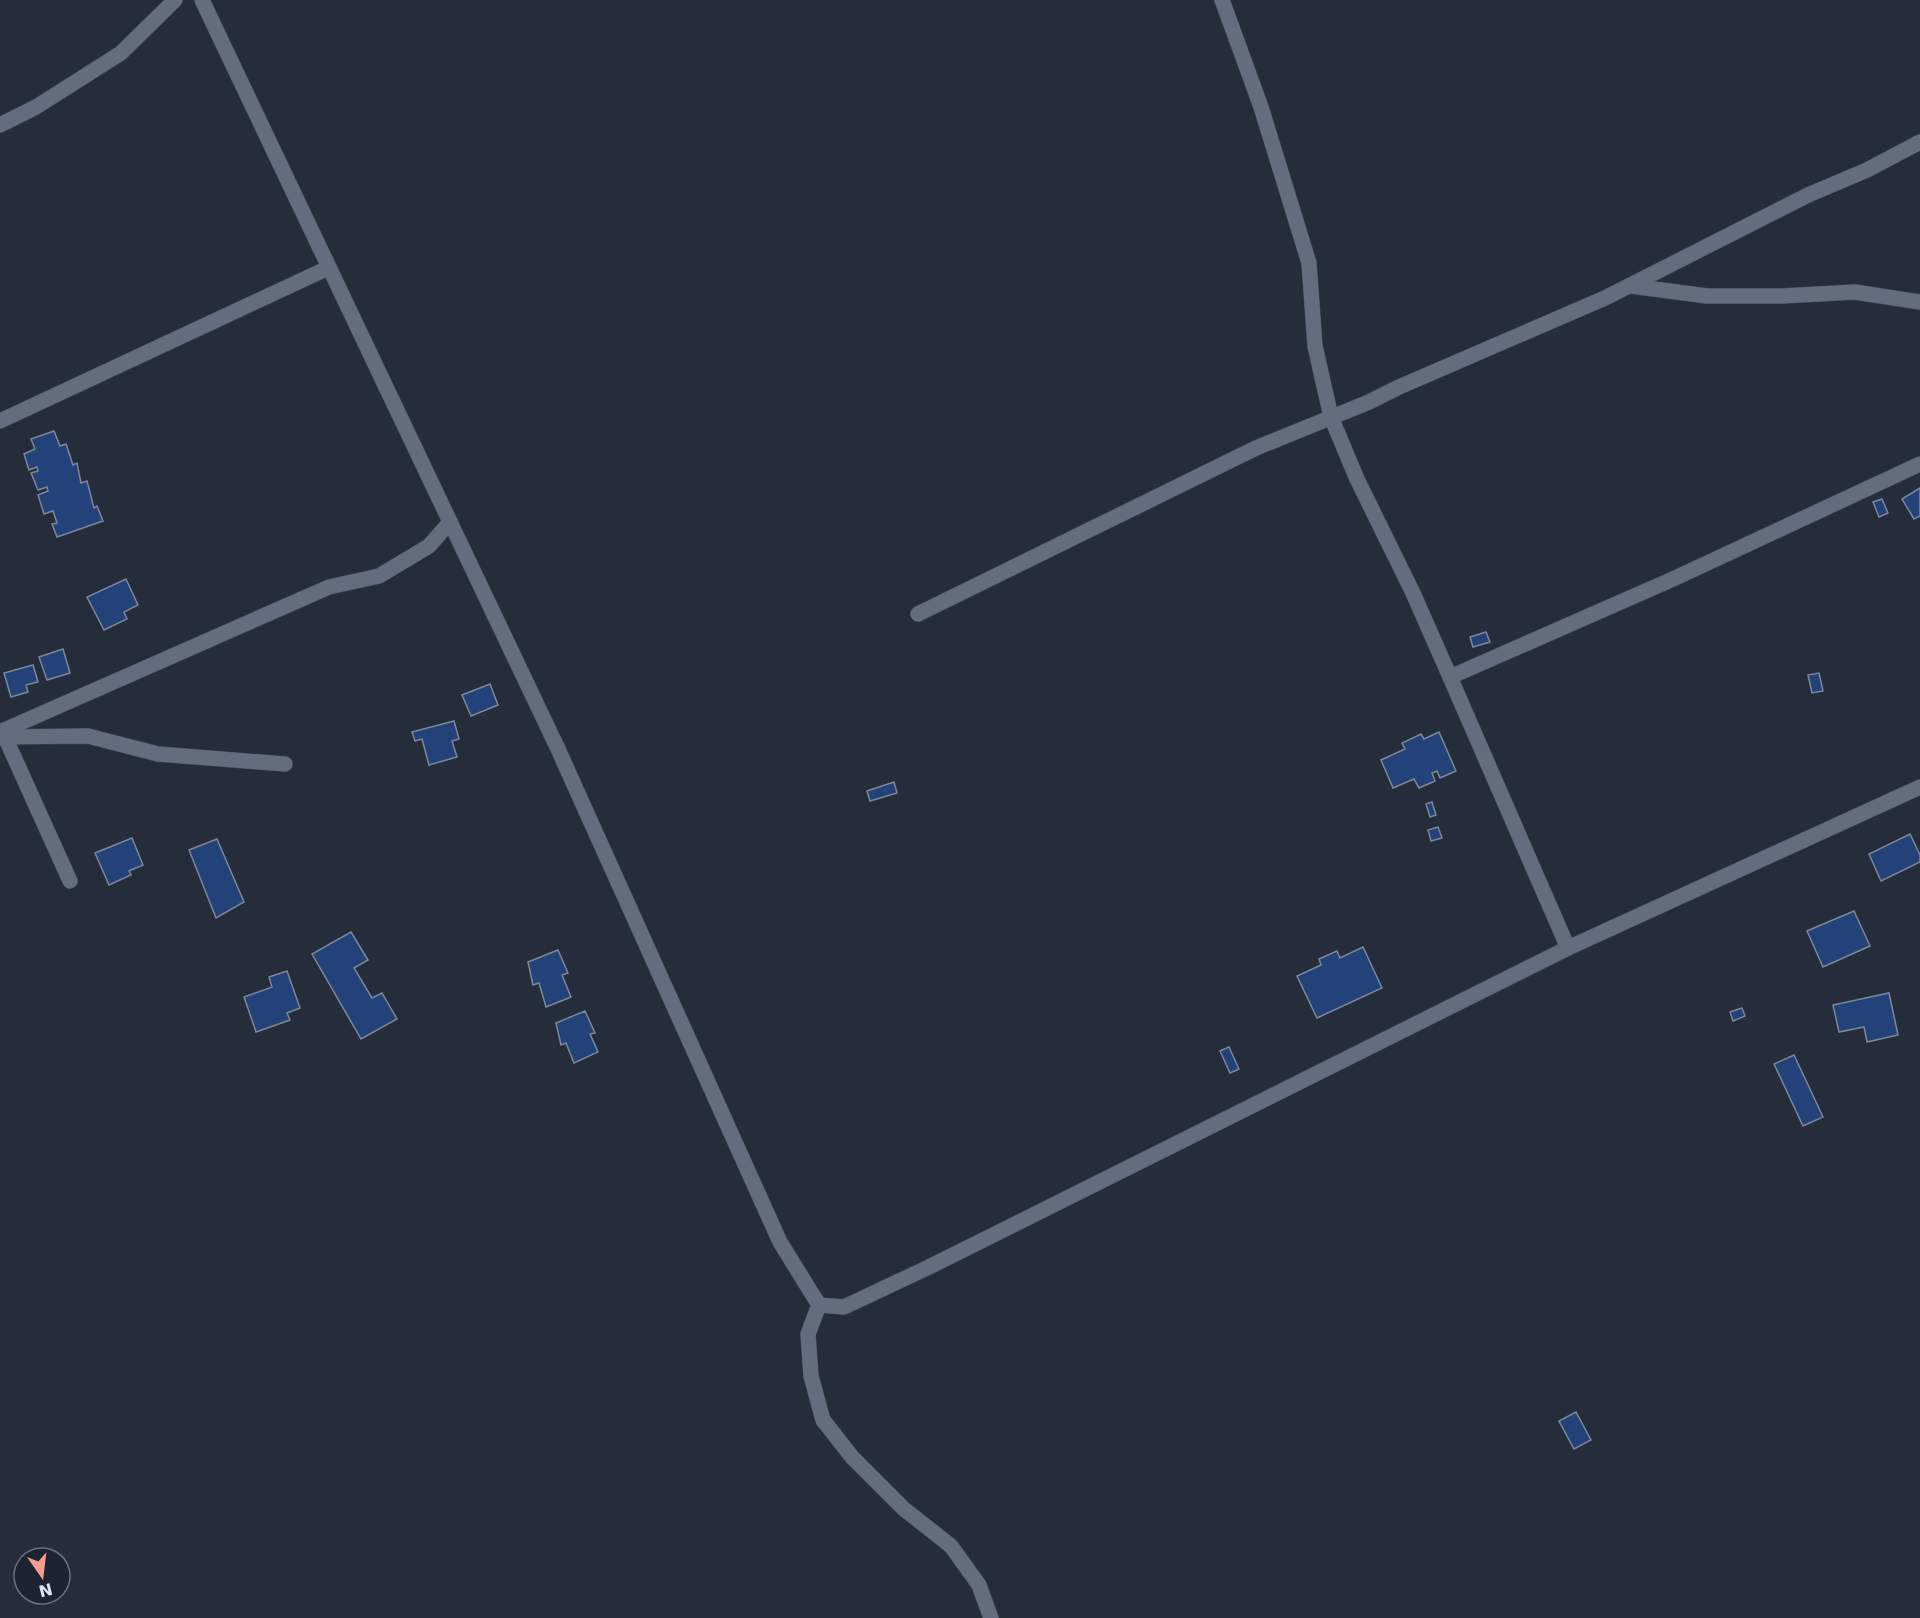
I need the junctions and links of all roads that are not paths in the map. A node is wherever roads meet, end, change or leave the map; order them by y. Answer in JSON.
{"nodes":[{"id":1,"x":175,"y":0,"type":"edge"},
{"id":2,"x":202,"y":0,"type":"edge"},
{"id":3,"x":1222,"y":0,"type":"edge"},
{"id":4,"x":0,"y":125,"type":"edge"},
{"id":5,"x":1920,"y":142,"type":"edge"},
{"id":6,"x":328,"y":268,"type":"junction"},
{"id":7,"x":1631,"y":286,"type":"junction"},
{"id":8,"x":1920,"y":302,"type":"edge"},
{"id":9,"x":1331,"y":417,"type":"junction"},
{"id":10,"x":0,"y":421,"type":"edge"},
{"id":11,"x":1920,"y":464,"type":"edge"},
{"id":12,"x":450,"y":522,"type":"junction"},
{"id":13,"x":918,"y":614,"type":"dead end"},
{"id":14,"x":1450,"y":677,"type":"junction"},
{"id":15,"x":2,"y":735,"type":"edge"},
{"id":16,"x":285,"y":764,"type":"dead end"},
{"id":17,"x":1920,"y":787,"type":"edge"},
{"id":18,"x":70,"y":880,"type":"dead end"},
{"id":19,"x":1568,"y":948,"type":"junction"},
{"id":20,"x":819,"y":1305,"type":"junction"},
{"id":21,"x":991,"y":1618,"type":"edge"}],
"edges":[{"from":1,"to":4,"type":"street"},
{"from":2,"to":6,"type":"street"},
{"from":3,"to":9,"type":"street"},
{"from":5,"to":7,"type":"street"},
{"from":6,"to":10,"type":"street"},
{"from":6,"to":12,"type":"street"},
{"from":7,"to":8,"type":"street"},
{"from":7,"to":9,"type":"street"},
{"from":9,"to":13,"type":"street"},
{"from":9,"to":14,"type":"street"},
{"from":11,"to":14,"type":"street"},
{"from":12,"to":15,"type":"street"},
{"from":12,"to":20,"type":"street"},
{"from":14,"to":19,"type":"street"},
{"from":15,"to":16,"type":"street"},
{"from":15,"to":18,"type":"street"},
{"from":17,"to":19,"type":"street"},
{"from":19,"to":20,"type":"street"},
{"from":20,"to":21,"type":"street"}]}
